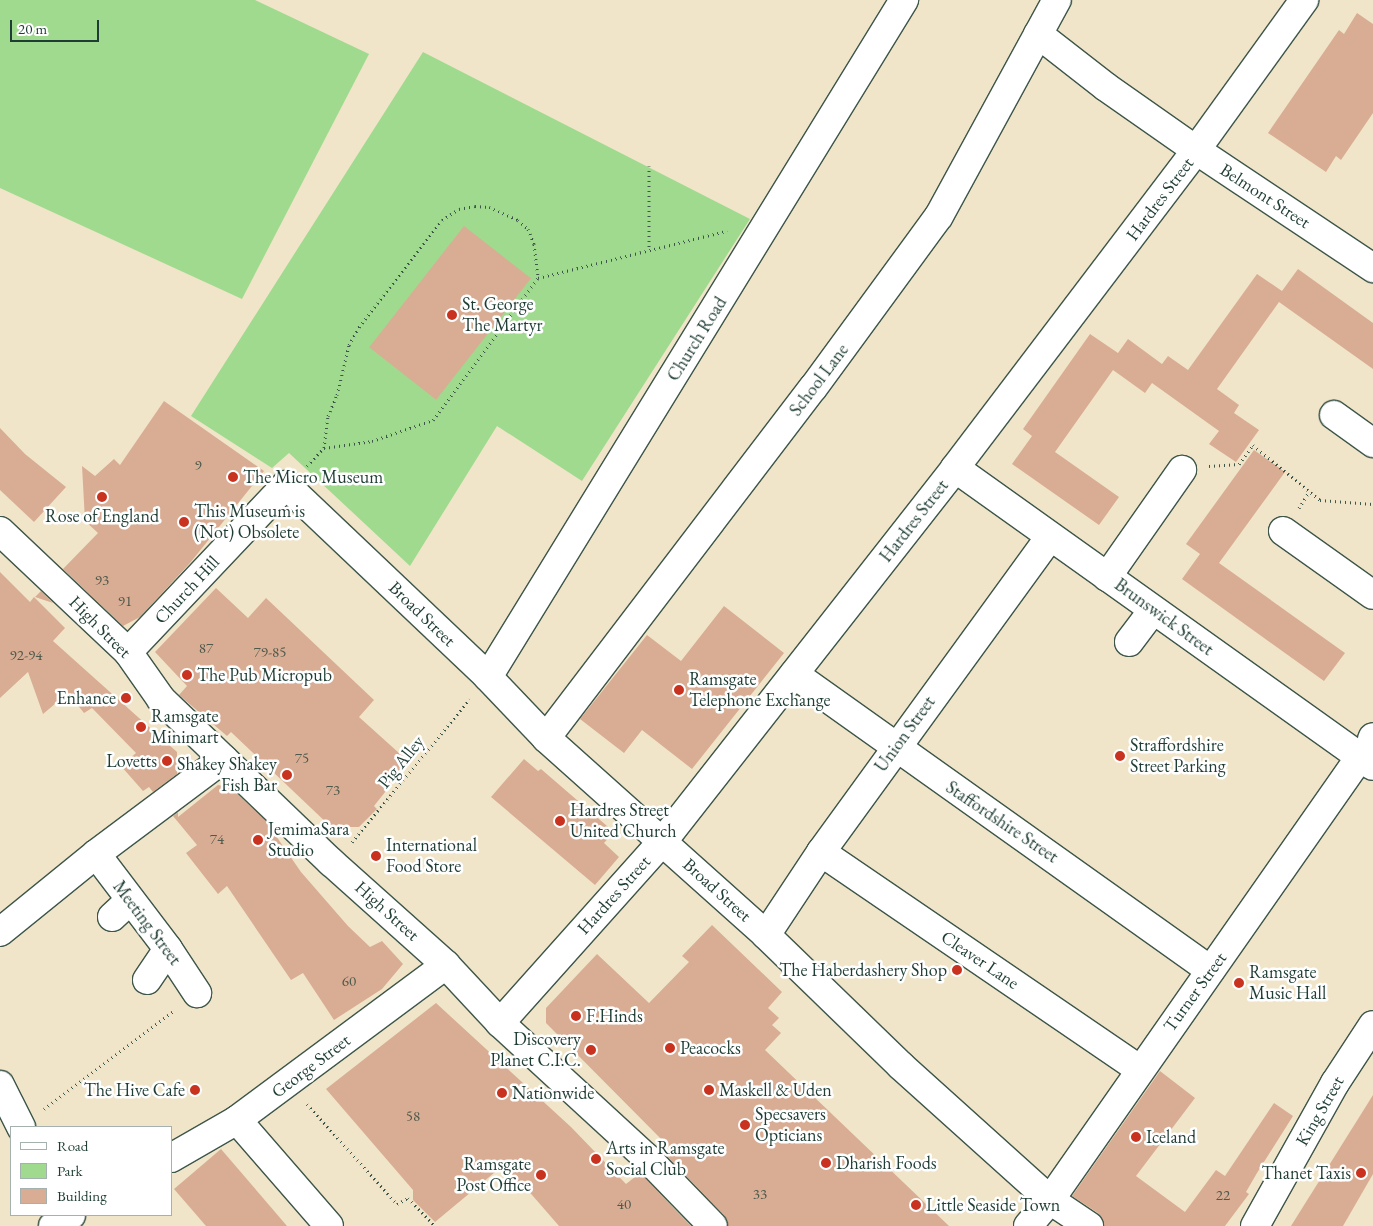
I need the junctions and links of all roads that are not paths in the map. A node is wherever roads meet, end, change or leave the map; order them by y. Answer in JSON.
{"nodes":[{"id":1,"x":904,"y":0,"type":"edge"},
{"id":2,"x":1057,"y":0,"type":"edge"},
{"id":3,"x":1304,"y":0,"type":"edge"},
{"id":4,"x":1038,"y":34,"type":"junction"},
{"id":5,"x":1196,"y":150,"type":"junction"},
{"id":6,"x":1373,"y":268,"type":"edge"},
{"id":7,"x":1334,"y":415,"type":"dead end"},
{"id":8,"x":1373,"y":443,"type":"edge"},
{"id":9,"x":955,"y":468,"type":"junction"},
{"id":10,"x":1182,"y":470,"type":"road end"},
{"id":11,"x":286,"y":485,"type":"joint"},
{"id":12,"x":0,"y":531,"type":"edge"},
{"id":13,"x":1283,"y":531,"type":"dead end"},
{"id":14,"x":1050,"y":537,"type":"junction"},
{"id":15,"x":1107,"y":577,"type":"junction"},
{"id":16,"x":1373,"y":595,"type":"edge"},
{"id":17,"x":1153,"y":610,"type":"junction"},
{"id":18,"x":1129,"y":642,"type":"dead end"},
{"id":19,"x":128,"y":652,"type":"junction"},
{"id":20,"x":794,"y":674,"type":"junction"},
{"id":21,"x":488,"y":677,"type":"junction"},
{"id":22,"x":546,"y":738,"type":"junction"},
{"id":23,"x":896,"y":746,"type":"junction"},
{"id":24,"x":1370,"y":750,"type":"edge"},
{"id":25,"x":223,"y":760,"type":"junction"},
{"id":26,"x":663,"y":841,"type":"junction"},
{"id":27,"x":820,"y":852,"type":"junction"},
{"id":28,"x":96,"y":854,"type":"junction"},
{"id":29,"x":0,"y":932,"type":"edge"},
{"id":30,"x":766,"y":935,"type":"junction"},
{"id":31,"x":168,"y":949,"type":"junction"},
{"id":32,"x":446,"y":965,"type":"junction"},
{"id":33,"x":1210,"y":970,"type":"junction"},
{"id":34,"x":147,"y":980,"type":"dead end"},
{"id":35,"x":197,"y":993,"type":"road end"},
{"id":36,"x":500,"y":1023,"type":"junction"},
{"id":37,"x":1373,"y":1025,"type":"edge"},
{"id":38,"x":1140,"y":1069,"type":"junction"},
{"id":39,"x":0,"y":1085,"type":"edge"},
{"id":40,"x":31,"y":1119,"type":"edge"},
{"id":41,"x":237,"y":1120,"type":"junction"},
{"id":42,"x":172,"y":1157,"type":"edge"},
{"id":43,"x":1050,"y":1200,"type":"junction"},
{"id":44,"x":69,"y":1216,"type":"edge"},
{"id":45,"x":53,"y":1226,"type":"edge"},
{"id":46,"x":328,"y":1226,"type":"edge"},
{"id":47,"x":713,"y":1226,"type":"edge"},
{"id":48,"x":1028,"y":1226,"type":"edge"},
{"id":49,"x":1089,"y":1226,"type":"edge"},
{"id":50,"x":1255,"y":1226,"type":"edge"}],
"edges":[{"from":1,"to":21,"type":"street","name":"Church Road"},
{"from":2,"to":4,"type":"street","name":"School Lane"},
{"from":3,"to":5,"type":"street","name":"Hardres Street"},
{"from":4,"to":5,"type":"street","name":"Belmont Street"},
{"from":4,"to":22,"type":"street","name":"School Lane"},
{"from":5,"to":6,"type":"street","name":"Belmont Street"},
{"from":5,"to":9,"type":"street","name":"Hardres Street"},
{"from":7,"to":8,"type":"street"},
{"from":9,"to":14,"type":"street","name":"Brunswick Street"},
{"from":9,"to":20,"type":"street","name":"Hardres Street"},
{"from":10,"to":15,"type":"street"},
{"from":11,"to":19,"type":"street","name":"Church Hill"},
{"from":11,"to":21,"type":"street","name":"Broad Street"},
{"from":12,"to":19,"type":"street","name":"High Street"},
{"from":13,"to":16,"type":"street"},
{"from":14,"to":15,"type":"street","name":"Brunswick Street"},
{"from":14,"to":23,"type":"street","name":"Union Street"},
{"from":15,"to":17,"type":"street","name":"Brunswick Street"},
{"from":17,"to":18,"type":"street"},
{"from":17,"to":24,"type":"street","name":"Brunswick Street"},
{"from":19,"to":25,"type":"street","name":"High Street"},
{"from":20,"to":23,"type":"street","name":"Staffordshire Street"},
{"from":20,"to":26,"type":"street","name":"Hardres Street"},
{"from":21,"to":22,"type":"street","name":"Broad Street"},
{"from":22,"to":26,"type":"street","name":"Broad Street"},
{"from":23,"to":27,"type":"street","name":"Union Street"},
{"from":23,"to":33,"type":"street","name":"Staffordshire Street"},
{"from":24,"to":33,"type":"street","name":"Turner Street"},
{"from":25,"to":28,"type":"street"},
{"from":25,"to":32,"type":"street","name":"High Street"},
{"from":26,"to":30,"type":"street","name":"Broad Street"},
{"from":26,"to":36,"type":"street","name":"Hardres Street"},
{"from":27,"to":30,"type":"street","name":"Union Street"},
{"from":27,"to":38,"type":"street","name":"Cleaver Lane"},
{"from":28,"to":29,"type":"street"},
{"from":28,"to":31,"type":"street","name":"Meeting Street"},
{"from":30,"to":43,"type":"street","name":"Broad Street"},
{"from":31,"to":34,"type":"street"},
{"from":31,"to":35,"type":"street","name":"Meeting Street"},
{"from":32,"to":36,"type":"street","name":"High Street"},
{"from":32,"to":41,"type":"street","name":"George Street"},
{"from":33,"to":38,"type":"street","name":"Turner Street"},
{"from":36,"to":47,"type":"street","name":"High Street"},
{"from":37,"to":50,"type":"street","name":"King Street"},
{"from":38,"to":43,"type":"street","name":"Turner Street"},
{"from":39,"to":40,"type":"street"},
{"from":41,"to":42,"type":"street","name":"George Street"},
{"from":41,"to":46,"type":"street"},
{"from":43,"to":48,"type":"street","name":"Turner Street"},
{"from":43,"to":49,"type":"street","name":"Broad Street"},
{"from":44,"to":45,"type":"street"}]}
